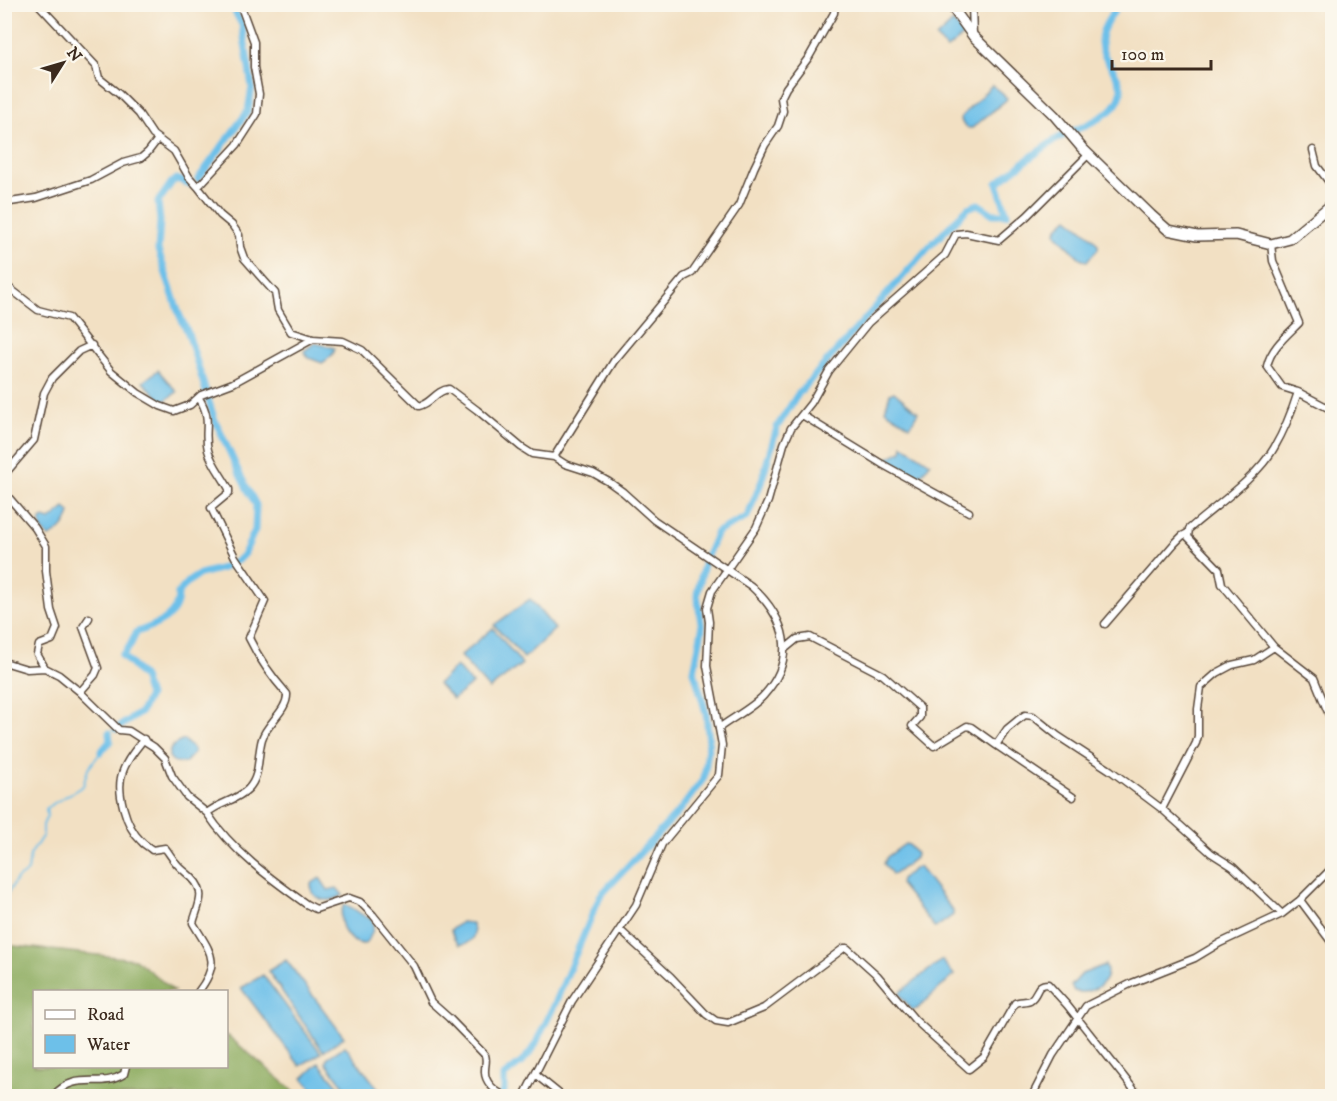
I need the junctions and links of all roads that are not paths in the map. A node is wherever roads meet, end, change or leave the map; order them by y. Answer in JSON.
{"nodes":[{"id":1,"x":38,"y":4,"type":"edge"},
{"id":2,"x":240,"y":4,"type":"edge"},
{"id":3,"x":835,"y":4,"type":"edge"},
{"id":4,"x":950,"y":4,"type":"edge"},
{"id":5,"x":972,"y":4,"type":"edge"},
{"id":6,"x":973,"y":36,"type":"junction"},
{"id":7,"x":158,"y":139,"type":"junction"},
{"id":8,"x":1313,"y":150,"type":"dead end"},
{"id":9,"x":1085,"y":151,"type":"junction"},
{"id":10,"x":1332,"y":186,"type":"edge"},
{"id":11,"x":198,"y":187,"type":"junction"},
{"id":12,"x":4,"y":203,"type":"edge"},
{"id":13,"x":1332,"y":204,"type":"edge"},
{"id":14,"x":1271,"y":244,"type":"junction"},
{"id":15,"x":4,"y":284,"type":"edge"},
{"id":16,"x":313,"y":339,"type":"junction"},
{"id":17,"x":92,"y":345,"type":"junction"},
{"id":18,"x":1298,"y":392,"type":"junction"},
{"id":19,"x":199,"y":398,"type":"junction"},
{"id":20,"x":1332,"y":410,"type":"edge"},
{"id":21,"x":802,"y":415,"type":"junction"},
{"id":22,"x":554,"y":457,"type":"junction"},
{"id":23,"x":4,"y":475,"type":"edge"},
{"id":24,"x":4,"y":492,"type":"edge"},
{"id":25,"x":969,"y":512,"type":"dead end"},
{"id":26,"x":1188,"y":533,"type":"junction"},
{"id":27,"x":727,"y":569,"type":"junction"},
{"id":28,"x":89,"y":618,"type":"dead end"},
{"id":29,"x":1105,"y":624,"type":"dead end"},
{"id":30,"x":1274,"y":647,"type":"junction"},
{"id":31,"x":786,"y":648,"type":"junction"},
{"id":32,"x":4,"y":662,"type":"edge"},
{"id":33,"x":45,"y":669,"type":"junction"},
{"id":34,"x":80,"y":692,"type":"junction"},
{"id":35,"x":1332,"y":701,"type":"edge"},
{"id":36,"x":1326,"y":706,"type":"junction"},
{"id":37,"x":1332,"y":722,"type":"edge"},
{"id":38,"x":719,"y":728,"type":"junction"},
{"id":39,"x":144,"y":740,"type":"junction"},
{"id":40,"x":996,"y":745,"type":"junction"},
{"id":41,"x":1073,"y":797,"type":"dead end"},
{"id":42,"x":1162,"y":809,"type":"junction"},
{"id":43,"x":207,"y":813,"type":"junction"},
{"id":44,"x":1332,"y":868,"type":"edge"},
{"id":45,"x":1300,"y":900,"type":"junction"},
{"id":46,"x":1282,"y":914,"type":"junction"},
{"id":47,"x":620,"y":930,"type":"junction"},
{"id":48,"x":1332,"y":943,"type":"edge"},
{"id":49,"x":199,"y":990,"type":"edge"},
{"id":50,"x":1078,"y":1019,"type":"junction"},
{"id":51,"x":126,"y":1068,"type":"edge"},
{"id":52,"x":536,"y":1076,"type":"junction"},
{"id":53,"x":53,"y":1096,"type":"edge"},
{"id":54,"x":505,"y":1096,"type":"edge"},
{"id":55,"x":525,"y":1096,"type":"edge"},
{"id":56,"x":562,"y":1096,"type":"edge"},
{"id":57,"x":1032,"y":1096,"type":"edge"},
{"id":58,"x":1139,"y":1096,"type":"edge"}],
"edges":[{"from":1,"to":7,"type":"street"},
{"from":2,"to":11,"type":"street"},
{"from":3,"to":22,"type":"street"},
{"from":4,"to":6,"type":"street"},
{"from":5,"to":6,"type":"street"},
{"from":6,"to":9,"type":"street"},
{"from":7,"to":11,"type":"street"},
{"from":7,"to":12,"type":"street"},
{"from":8,"to":10,"type":"street"},
{"from":9,"to":14,"type":"street"},
{"from":9,"to":21,"type":"street"},
{"from":11,"to":16,"type":"street"},
{"from":13,"to":14,"type":"street"},
{"from":14,"to":18,"type":"street"},
{"from":15,"to":17,"type":"street"},
{"from":16,"to":19,"type":"street"},
{"from":16,"to":22,"type":"street"},
{"from":17,"to":19,"type":"street"},
{"from":17,"to":23,"type":"street"},
{"from":18,"to":20,"type":"street"},
{"from":18,"to":26,"type":"street"},
{"from":19,"to":43,"type":"street"},
{"from":21,"to":25,"type":"street"},
{"from":21,"to":27,"type":"street"},
{"from":22,"to":27,"type":"street"},
{"from":24,"to":33,"type":"street"},
{"from":26,"to":29,"type":"street"},
{"from":26,"to":30,"type":"street"},
{"from":27,"to":31,"type":"street"},
{"from":27,"to":38,"type":"street"},
{"from":28,"to":34,"type":"street"},
{"from":30,"to":36,"type":"street"},
{"from":30,"to":42,"type":"street"},
{"from":31,"to":38,"type":"street"},
{"from":31,"to":40,"type":"street"},
{"from":32,"to":33,"type":"street"},
{"from":33,"to":34,"type":"street"},
{"from":34,"to":39,"type":"street"},
{"from":35,"to":36,"type":"street"},
{"from":36,"to":37,"type":"street"},
{"from":38,"to":47,"type":"street"},
{"from":39,"to":43,"type":"street"},
{"from":39,"to":49,"type":"street"},
{"from":40,"to":41,"type":"street"},
{"from":40,"to":42,"type":"street"},
{"from":42,"to":46,"type":"street"},
{"from":43,"to":54,"type":"street"},
{"from":44,"to":45,"type":"street"},
{"from":45,"to":46,"type":"street"},
{"from":45,"to":48,"type":"street"},
{"from":46,"to":50,"type":"street"},
{"from":47,"to":50,"type":"street"},
{"from":47,"to":52,"type":"street"},
{"from":50,"to":57,"type":"street"},
{"from":50,"to":58,"type":"street"},
{"from":51,"to":53,"type":"street"},
{"from":52,"to":55,"type":"street"},
{"from":52,"to":56,"type":"street"}]}
